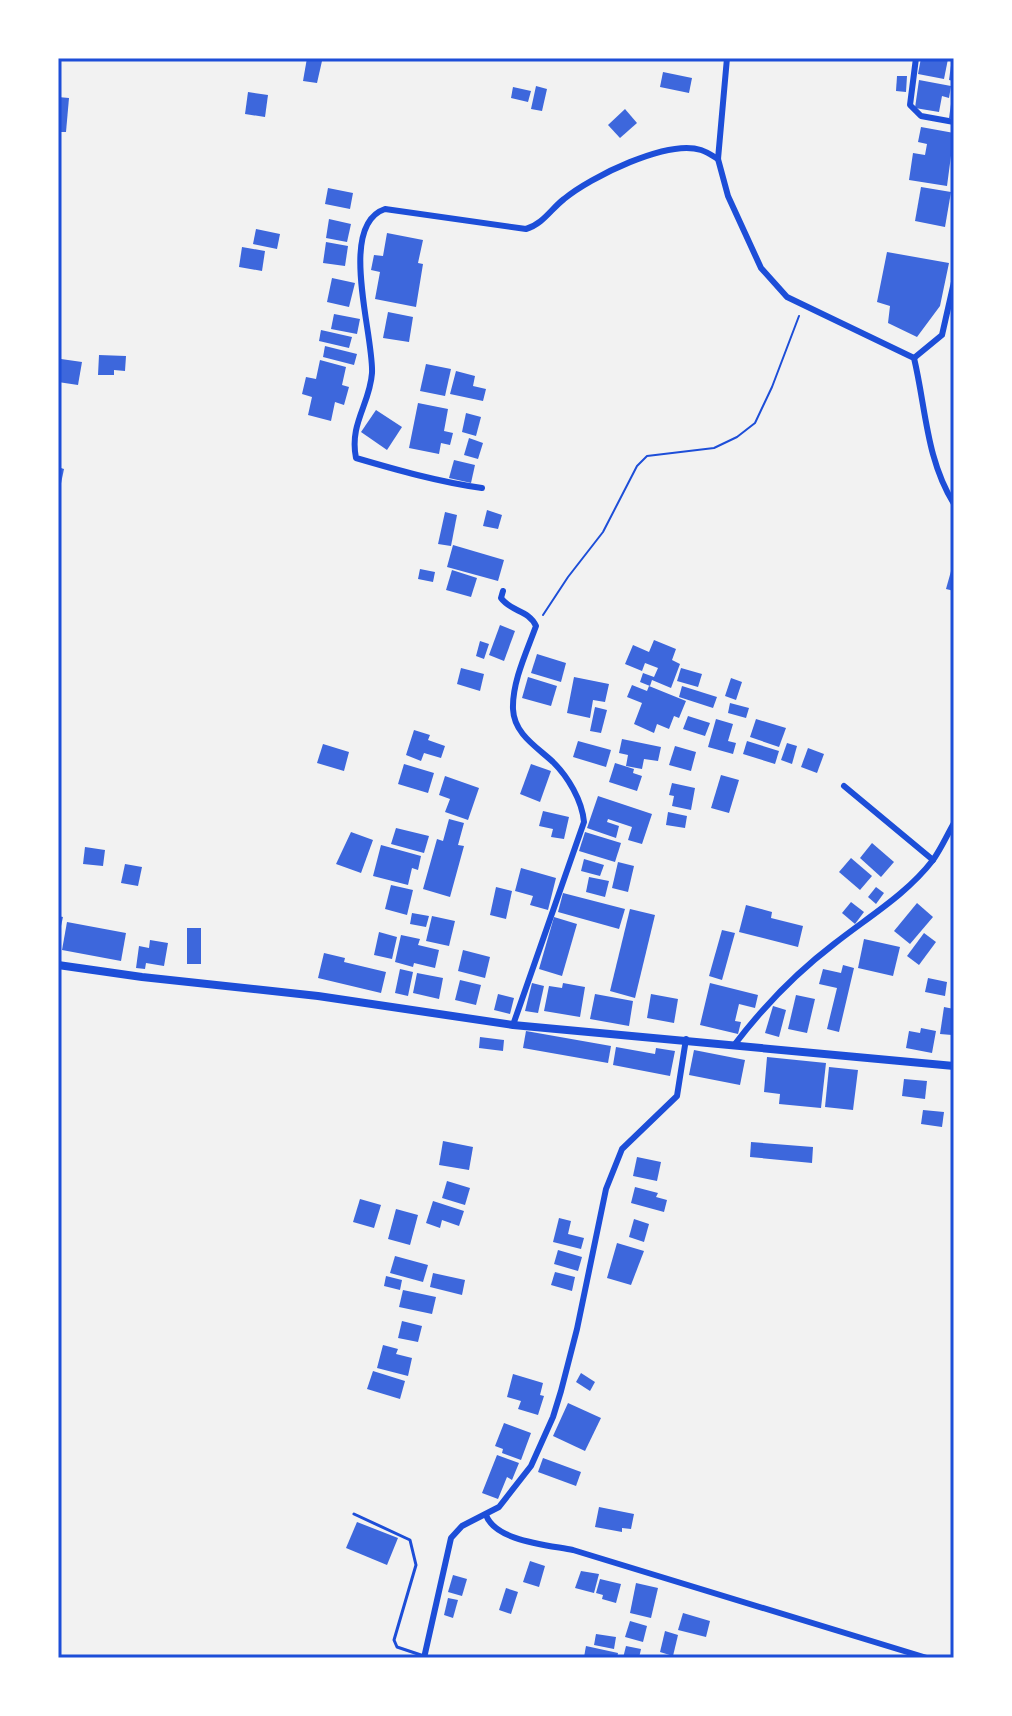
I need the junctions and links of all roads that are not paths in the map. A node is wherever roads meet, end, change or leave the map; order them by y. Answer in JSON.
{"nodes":[{"id":1,"x":727,"y":58,"type":"edge"},
{"id":2,"x":916,"y":58,"type":"edge"},
{"id":3,"x":954,"y":122,"type":"edge"},
{"id":4,"x":718,"y":159,"type":"junction"},
{"id":5,"x":954,"y":282,"type":"edge"},
{"id":6,"x":914,"y":358,"type":"junction"},
{"id":7,"x":482,"y":488,"type":"dead end"},
{"id":8,"x":954,"y":504,"type":"edge"},
{"id":9,"x":503,"y":591,"type":"dead end"},
{"id":10,"x":844,"y":786,"type":"dead end"},
{"id":11,"x":954,"y":823,"type":"edge"},
{"id":12,"x":933,"y":860,"type":"junction"},
{"id":13,"x":58,"y":965,"type":"edge"},
{"id":14,"x":513,"y":1025,"type":"junction"},
{"id":15,"x":686,"y":1039,"type":"junction"},
{"id":16,"x":735,"y":1044,"type":"junction"},
{"id":17,"x":954,"y":1066,"type":"edge"},
{"id":18,"x":354,"y":1514,"type":"dead end"},
{"id":19,"x":486,"y":1515,"type":"junction"},
{"id":20,"x":424,"y":1657,"type":"edge"},
{"id":21,"x":927,"y":1658,"type":"edge"}],
"edges":[{"from":1,"to":4,"type":"street"},
{"from":2,"to":3,"type":"street"},
{"from":4,"to":6,"type":"street"},
{"from":4,"to":7,"type":"street"},
{"from":5,"to":6,"type":"street"},
{"from":6,"to":8,"type":"street"},
{"from":9,"to":14,"type":"street"},
{"from":10,"to":12,"type":"street"},
{"from":11,"to":12,"type":"street"},
{"from":12,"to":16,"type":"street"},
{"from":13,"to":14,"type":"street"},
{"from":14,"to":15,"type":"street"},
{"from":15,"to":16,"type":"street"},
{"from":15,"to":19,"type":"street"},
{"from":16,"to":17,"type":"street"},
{"from":18,"to":20,"type":"lane"},
{"from":19,"to":20,"type":"street"},
{"from":19,"to":21,"type":"street"}]}
